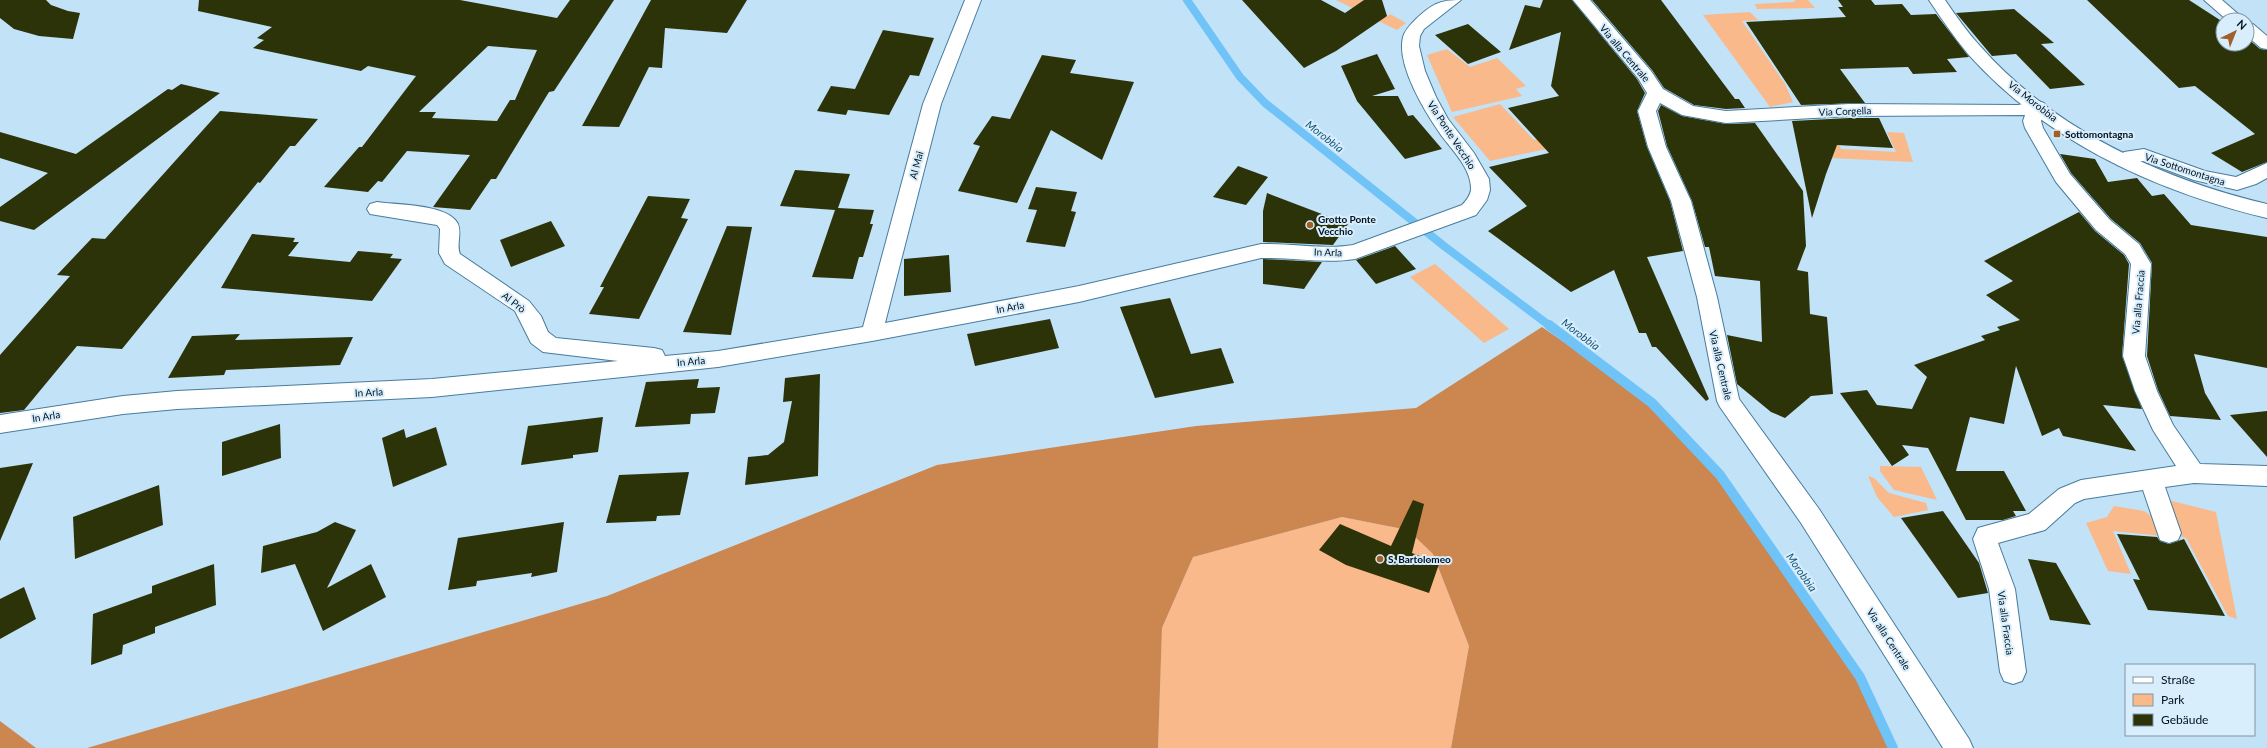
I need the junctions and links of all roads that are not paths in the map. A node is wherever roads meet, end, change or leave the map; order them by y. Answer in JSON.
{"nodes":[{"id":1,"x":973,"y":0,"type":"edge"},
{"id":2,"x":1453,"y":0,"type":"edge"},
{"id":3,"x":1581,"y":0,"type":"edge"},
{"id":4,"x":1937,"y":0,"type":"edge"},
{"id":5,"x":2212,"y":0,"type":"edge"},
{"id":6,"x":2227,"y":12,"type":"edge"},
{"id":7,"x":2255,"y":34,"type":"edge"},
{"id":8,"x":2267,"y":44,"type":"edge"},
{"id":9,"x":1656,"y":93,"type":"junction"},
{"id":10,"x":2038,"y":107,"type":"junction"},
{"id":11,"x":2124,"y":161,"type":"junction"},
{"id":12,"x":2267,"y":169,"type":"edge"},
{"id":13,"x":377,"y":208,"type":"dead end"},
{"id":14,"x":2267,"y":211,"type":"edge"},
{"id":15,"x":1373,"y":246,"type":"joint"},
{"id":16,"x":872,"y":333,"type":"junction"},
{"id":17,"x":676,"y":362,"type":"junction"},
{"id":18,"x":0,"y":424,"type":"edge"},
{"id":19,"x":2194,"y":473,"type":"junction"},
{"id":20,"x":2267,"y":476,"type":"edge"},
{"id":21,"x":2151,"y":479,"type":"junction"},
{"id":22,"x":2169,"y":533,"type":"dead end"},
{"id":23,"x":2013,"y":672,"type":"dead end"},
{"id":24,"x":1958,"y":748,"type":"edge"}],
"edges":[{"from":1,"to":16,"type":"street","name":"Al Mai"},
{"from":2,"to":15,"type":"street","name":"Via Ponte Vecchio"},
{"from":3,"to":9,"type":"street","name":"Via alla Centrale"},
{"from":4,"to":10,"type":"street","name":"Via Morobbia"},
{"from":5,"to":6,"type":"street"},
{"from":7,"to":8,"type":"street"},
{"from":9,"to":10,"type":"street","name":"Via Corgella"},
{"from":9,"to":24,"type":"street","name":"Via alla Centrale"},
{"from":10,"to":11,"type":"street","name":"Via Morobbia"},
{"from":10,"to":19,"type":"street","name":"Via alla Fraccia"},
{"from":11,"to":12,"type":"street","name":"Via Sottomontagna"},
{"from":11,"to":14,"type":"street","name":"Via Morobbia"},
{"from":13,"to":17,"type":"street","name":"Al Prò"},
{"from":15,"to":16,"type":"street","name":"In Arla"},
{"from":16,"to":17,"type":"street","name":"In Arla"},
{"from":17,"to":18,"type":"street","name":"In Arla"},
{"from":19,"to":20,"type":"street","name":"Via alla Fraccia"},
{"from":19,"to":21,"type":"street","name":"Via alla Fraccia"},
{"from":21,"to":22,"type":"street"},
{"from":21,"to":23,"type":"street","name":"Via alla Fraccia"}]}
